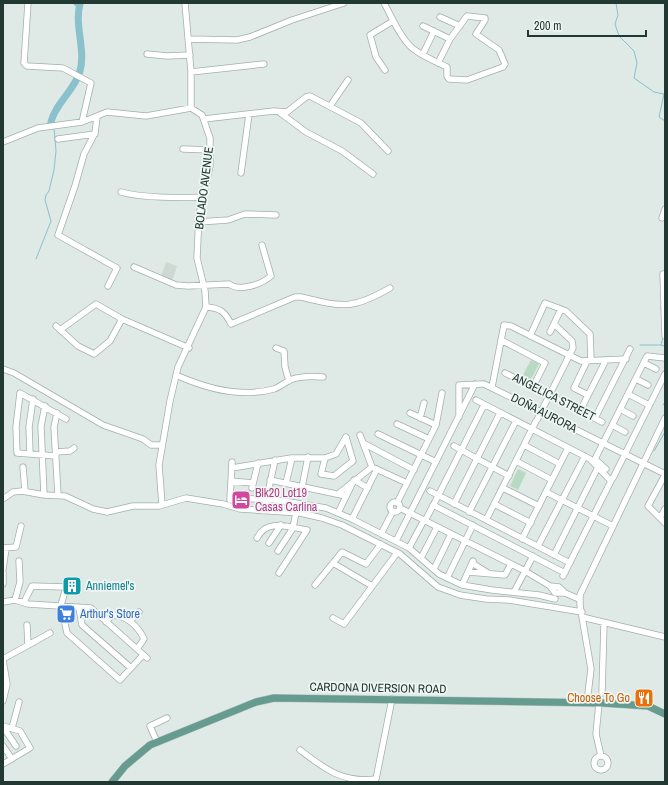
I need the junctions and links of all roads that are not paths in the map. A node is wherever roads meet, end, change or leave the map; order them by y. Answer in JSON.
{"nodes":[{"id":1,"x":28,"y":3,"type":"edge"},
{"id":2,"x":185,"y":3,"type":"edge"},
{"id":3,"x":344,"y":3,"type":"edge"},
{"id":4,"x":384,"y":3,"type":"edge"},
{"id":5,"x":440,"y":17,"type":"dead end"},
{"id":6,"x":393,"y":21,"type":"junction"},
{"id":7,"x":423,"y":26,"type":"dead end"},
{"id":8,"x":460,"y":26,"type":"junction"},
{"id":9,"x":434,"y":31,"type":"junction"},
{"id":10,"x":188,"y":39,"type":"junction"},
{"id":11,"x":450,"y":39,"type":"junction"},
{"id":12,"x":147,"y":54,"type":"dead end"},
{"id":13,"x":190,"y":54,"type":"junction"},
{"id":14,"x":422,"y":54,"type":"junction"},
{"id":15,"x":438,"y":63,"type":"junction"},
{"id":16,"x":264,"y":64,"type":"dead end"},
{"id":17,"x":385,"y":70,"type":"dead end"},
{"id":18,"x":191,"y":72,"type":"junction"},
{"id":19,"x":348,"y":80,"type":"dead end"},
{"id":20,"x":330,"y":106,"type":"junction"},
{"id":21,"x":191,"y":108,"type":"junction"},
{"id":22,"x":279,"y":112,"type":"junction"},
{"id":23,"x":248,"y":114,"type":"junction"},
{"id":24,"x":97,"y":116,"type":"junction"},
{"id":25,"x":204,"y":119,"type":"junction"},
{"id":26,"x":82,"y":122,"type":"junction"},
{"id":27,"x":94,"y":134,"type":"junction"},
{"id":28,"x":58,"y":139,"type":"dead end"},
{"id":29,"x":3,"y":142,"type":"edge"},
{"id":30,"x":183,"y":149,"type":"dead end"},
{"id":31,"x":210,"y":150,"type":"junction"},
{"id":32,"x":388,"y":151,"type":"dead end"},
{"id":33,"x":241,"y":173,"type":"dead end"},
{"id":34,"x":373,"y":174,"type":"dead end"},
{"id":35,"x":121,"y":192,"type":"dead end"},
{"id":36,"x":203,"y":197,"type":"junction"},
{"id":37,"x":665,"y":209,"type":"edge"},
{"id":38,"x":276,"y":215,"type":"dead end"},
{"id":39,"x":662,"y":218,"type":"dead end"},
{"id":40,"x":198,"y":222,"type":"junction"},
{"id":41,"x":262,"y":245,"type":"dead end"},
{"id":42,"x":134,"y":267,"type":"dead end"},
{"id":43,"x":665,"y":274,"type":"edge"},
{"id":44,"x":203,"y":285,"type":"junction"},
{"id":45,"x":108,"y":286,"type":"dead end"},
{"id":46,"x":390,"y":288,"type":"dead end"},
{"id":47,"x":664,"y":288,"type":"edge"},
{"id":48,"x":664,"y":301,"type":"edge"},
{"id":49,"x":206,"y":307,"type":"junction"},
{"id":50,"x":561,"y":309,"type":"junction"},
{"id":51,"x":122,"y":319,"type":"junction"},
{"id":52,"x":554,"y":324,"type":"junction"},
{"id":53,"x":550,"y":332,"type":"dead end"},
{"id":54,"x":530,"y":336,"type":"junction"},
{"id":55,"x":665,"y":336,"type":"edge"},
{"id":56,"x":501,"y":340,"type":"junction"},
{"id":57,"x":188,"y":348,"type":"junction"},
{"id":58,"x":276,"y":348,"type":"dead end"},
{"id":59,"x":630,"y":349,"type":"dead end"},
{"id":60,"x":569,"y":356,"type":"junction"},
{"id":61,"x":665,"y":358,"type":"edge"},
{"id":62,"x":626,"y":359,"type":"junction"},
{"id":63,"x":606,"y":360,"type":"junction"},
{"id":64,"x":589,"y":361,"type":"junction"},
{"id":65,"x":644,"y":363,"type":"junction"},
{"id":66,"x":3,"y":369,"type":"edge"},
{"id":67,"x":656,"y":369,"type":"dead end"},
{"id":68,"x":505,"y":373,"type":"dead end"},
{"id":69,"x":665,"y":374,"type":"edge"},
{"id":70,"x":176,"y":376,"type":"junction"},
{"id":71,"x":323,"y":377,"type":"dead end"},
{"id":72,"x":636,"y":379,"type":"junction"},
{"id":73,"x":289,"y":381,"type":"junction"},
{"id":74,"x":475,"y":384,"type":"junction"},
{"id":75,"x":648,"y":385,"type":"dead end"},
{"id":76,"x":492,"y":387,"type":"junction"},
{"id":77,"x":533,"y":387,"type":"junction"},
{"id":78,"x":442,"y":392,"type":"dead end"},
{"id":79,"x":628,"y":394,"type":"junction"},
{"id":80,"x":549,"y":395,"type":"junction"},
{"id":81,"x":588,"y":395,"type":"junction"},
{"id":82,"x":33,"y":399,"type":"junction"},
{"id":83,"x":476,"y":400,"type":"dead end"},
{"id":84,"x":424,"y":403,"type":"dead end"},
{"id":85,"x":484,"y":404,"type":"junction"},
{"id":86,"x":649,"y":405,"type":"junction"},
{"id":87,"x":45,"y":406,"type":"junction"},
{"id":88,"x":620,"y":410,"type":"junction"},
{"id":89,"x":580,"y":411,"type":"junction"},
{"id":90,"x":541,"y":412,"type":"junction"},
{"id":91,"x":57,"y":413,"type":"junction"},
{"id":92,"x":410,"y":413,"type":"dead end"},
{"id":93,"x":500,"y":413,"type":"junction"},
{"id":94,"x":633,"y":416,"type":"dead end"},
{"id":95,"x":459,"y":417,"type":"junction"},
{"id":96,"x":420,"y":418,"type":"junction"},
{"id":97,"x":595,"y":418,"type":"junction"},
{"id":98,"x":665,"y":418,"type":"edge"},
{"id":99,"x":66,"y":419,"type":"dead end"},
{"id":100,"x":516,"y":421,"type":"junction"},
{"id":101,"x":602,"y":422,"type":"dead end"},
{"id":102,"x":397,"y":424,"type":"dead end"},
{"id":103,"x":436,"y":425,"type":"junction"},
{"id":104,"x":612,"y":425,"type":"junction"},
{"id":105,"x":532,"y":429,"type":"junction"},
{"id":106,"x":625,"y":432,"type":"dead end"},
{"id":107,"x":378,"y":434,"type":"dead end"},
{"id":108,"x":360,"y":435,"type":"dead end"},
{"id":109,"x":429,"y":439,"type":"junction"},
{"id":110,"x":603,"y":443,"type":"junction"},
{"id":111,"x":365,"y":444,"type":"junction"},
{"id":112,"x":162,"y":445,"type":"junction"},
{"id":113,"x":524,"y":445,"type":"junction"},
{"id":114,"x":454,"y":446,"type":"dead end"},
{"id":115,"x":74,"y":448,"type":"dead end"},
{"id":116,"x":568,"y":448,"type":"junction"},
{"id":117,"x":461,"y":450,"type":"junction"},
{"id":118,"x":30,"y":454,"type":"junction"},
{"id":119,"x":56,"y":454,"type":"junction"},
{"id":120,"x":624,"y":454,"type":"junction"},
{"id":121,"x":42,"y":455,"type":"junction"},
{"id":122,"x":421,"y":455,"type":"junction"},
{"id":123,"x":585,"y":456,"type":"junction"},
{"id":124,"x":308,"y":457,"type":"junction"},
{"id":125,"x":292,"y":458,"type":"junction"},
{"id":126,"x":325,"y":458,"type":"junction"},
{"id":127,"x":477,"y":458,"type":"junction"},
{"id":128,"x":275,"y":460,"type":"junction"},
{"id":129,"x":516,"y":461,"type":"junction"},
{"id":130,"x":436,"y":462,"type":"junction"},
{"id":131,"x":258,"y":463,"type":"junction"},
{"id":132,"x":644,"y":463,"type":"junction"},
{"id":133,"x":560,"y":464,"type":"junction"},
{"id":134,"x":23,"y":466,"type":"dead end"},
{"id":135,"x":492,"y":466,"type":"junction"},
{"id":136,"x":598,"y":467,"type":"junction"},
{"id":137,"x":375,"y":468,"type":"junction"},
{"id":138,"x":606,"y":469,"type":"dead end"},
{"id":139,"x":414,"y":470,"type":"junction"},
{"id":140,"x":665,"y":474,"type":"edge"},
{"id":141,"x":508,"y":476,"type":"junction"},
{"id":142,"x":613,"y":478,"type":"dead end"},
{"id":143,"x":270,"y":480,"type":"junction"},
{"id":144,"x":354,"y":480,"type":"junction"},
{"id":145,"x":552,"y":480,"type":"junction"},
{"id":146,"x":231,"y":481,"type":"junction"},
{"id":147,"x":286,"y":483,"type":"junction"},
{"id":148,"x":407,"y":483,"type":"junction"},
{"id":149,"x":302,"y":487,"type":"junction"},
{"id":150,"x":368,"y":488,"type":"junction"},
{"id":151,"x":502,"y":488,"type":"junction"},
{"id":152,"x":25,"y":491,"type":"junction"},
{"id":153,"x":430,"y":492,"type":"dead end"},
{"id":154,"x":546,"y":492,"type":"junction"},
{"id":155,"x":338,"y":494,"type":"junction"},
{"id":156,"x":44,"y":495,"type":"junction"},
{"id":157,"x":58,"y":496,"type":"junction"},
{"id":158,"x":346,"y":496,"type":"junction"},
{"id":159,"x":437,"y":497,"type":"junction"},
{"id":160,"x":3,"y":499,"type":"edge"},
{"id":161,"x":266,"y":500,"type":"junction"},
{"id":162,"x":562,"y":500,"type":"junction"},
{"id":163,"x":454,"y":504,"type":"junction"},
{"id":164,"x":494,"y":504,"type":"junction"},
{"id":165,"x":162,"y":505,"type":"junction"},
{"id":166,"x":398,"y":505,"type":"junction"},
{"id":167,"x":433,"y":505,"type":"junction"},
{"id":168,"x":539,"y":506,"type":"junction"},
{"id":169,"x":577,"y":508,"type":"junction"},
{"id":170,"x":665,"y":509,"type":"edge"},
{"id":171,"x":264,"y":510,"type":"junction"},
{"id":172,"x":393,"y":511,"type":"junction"},
{"id":173,"x":296,"y":512,"type":"junction"},
{"id":174,"x":469,"y":512,"type":"junction"},
{"id":175,"x":338,"y":513,"type":"junction"},
{"id":176,"x":410,"y":513,"type":"junction"},
{"id":177,"x":594,"y":516,"type":"junction"},
{"id":178,"x":660,"y":518,"type":"junction"},
{"id":179,"x":352,"y":519,"type":"junction"},
{"id":180,"x":486,"y":520,"type":"junction"},
{"id":181,"x":425,"y":521,"type":"junction"},
{"id":182,"x":530,"y":523,"type":"junction"},
{"id":183,"x":665,"y":523,"type":"edge"},
{"id":184,"x":21,"y":526,"type":"dead end"},
{"id":185,"x":281,"y":526,"type":"junction"},
{"id":186,"x":473,"y":526,"type":"junction"},
{"id":187,"x":613,"y":526,"type":"junction"},
{"id":188,"x":437,"y":527,"type":"junction"},
{"id":189,"x":293,"y":528,"type":"junction"},
{"id":190,"x":381,"y":534,"type":"junction"},
{"id":191,"x":451,"y":534,"type":"junction"},
{"id":192,"x":258,"y":538,"type":"dead end"},
{"id":193,"x":522,"y":538,"type":"junction"},
{"id":194,"x":396,"y":541,"type":"junction"},
{"id":195,"x":465,"y":541,"type":"junction"},
{"id":196,"x":269,"y":543,"type":"dead end"},
{"id":197,"x":381,"y":544,"type":"junction"},
{"id":198,"x":538,"y":546,"type":"junction"},
{"id":199,"x":5,"y":548,"type":"edge"},
{"id":200,"x":409,"y":548,"type":"junction"},
{"id":201,"x":278,"y":552,"type":"dead end"},
{"id":202,"x":397,"y":553,"type":"junction"},
{"id":203,"x":554,"y":555,"type":"junction"},
{"id":204,"x":533,"y":556,"type":"junction"},
{"id":205,"x":421,"y":558,"type":"junction"},
{"id":206,"x":19,"y":561,"type":"dead end"},
{"id":207,"x":332,"y":563,"type":"junction"},
{"id":208,"x":570,"y":563,"type":"junction"},
{"id":209,"x":511,"y":564,"type":"junction"},
{"id":210,"x":3,"y":569,"type":"edge"},
{"id":211,"x":434,"y":569,"type":"junction"},
{"id":212,"x":3,"y":572,"type":"edge"},
{"id":213,"x":468,"y":572,"type":"junction"},
{"id":214,"x":525,"y":572,"type":"junction"},
{"id":215,"x":279,"y":573,"type":"dead end"},
{"id":216,"x":488,"y":573,"type":"junction"},
{"id":217,"x":447,"y":578,"type":"junction"},
{"id":218,"x":3,"y":584,"type":"edge"},
{"id":219,"x":315,"y":585,"type":"dead end"},
{"id":220,"x":462,"y":585,"type":"junction"},
{"id":221,"x":372,"y":586,"type":"junction"},
{"id":222,"x":514,"y":592,"type":"junction"},
{"id":223,"x":555,"y":598,"type":"dead end"},
{"id":224,"x":579,"y":598,"type":"junction"},
{"id":225,"x":14,"y":600,"type":"junction"},
{"id":226,"x":3,"y":602,"type":"edge"},
{"id":227,"x":24,"y":602,"type":"junction"},
{"id":228,"x":61,"y":605,"type":"junction"},
{"id":229,"x":79,"y":608,"type":"junction"},
{"id":230,"x":139,"y":612,"type":"dead end"},
{"id":231,"x":582,"y":615,"type":"junction"},
{"id":232,"x":333,"y":618,"type":"dead end"},
{"id":233,"x":130,"y":621,"type":"junction"},
{"id":234,"x":106,"y":622,"type":"junction"},
{"id":235,"x":604,"y":623,"type":"junction"},
{"id":236,"x":27,"y":625,"type":"dead end"},
{"id":237,"x":50,"y":633,"type":"dead end"},
{"id":238,"x":665,"y":637,"type":"edge"},
{"id":239,"x":28,"y":645,"type":"junction"},
{"id":240,"x":137,"y":649,"type":"junction"},
{"id":241,"x":3,"y":659,"type":"edge"},
{"id":242,"x":132,"y":668,"type":"junction"},
{"id":243,"x":5,"y":675,"type":"edge"},
{"id":244,"x":602,"y":693,"type":"dead end"},
{"id":245,"x":392,"y":699,"type":"junction"},
{"id":246,"x":3,"y":702,"type":"edge"},
{"id":247,"x":19,"y":702,"type":"dead end"},
{"id":248,"x":587,"y":702,"type":"junction"},
{"id":249,"x":599,"y":703,"type":"junction"},
{"id":250,"x":665,"y":714,"type":"edge"},
{"id":251,"x":167,"y":718,"type":"dead end"},
{"id":252,"x":3,"y":726,"type":"edge"},
{"id":253,"x":12,"y":728,"type":"junction"},
{"id":254,"x":157,"y":742,"type":"junction"},
{"id":255,"x":3,"y":746,"type":"edge"},
{"id":256,"x":16,"y":746,"type":"dead end"},
{"id":257,"x":300,"y":750,"type":"dead end"},
{"id":258,"x":601,"y":756,"type":"dead end"},
{"id":259,"x":12,"y":759,"type":"junction"},
{"id":260,"x":3,"y":764,"type":"edge"},
{"id":261,"x":112,"y":782,"type":"edge"}],
"edges":[{"from":1,"to":26,"type":"street"},
{"from":2,"to":10,"type":"street"},
{"from":3,"to":10,"type":"street"},
{"from":4,"to":6,"type":"street"},
{"from":5,"to":8,"type":"street"},
{"from":6,"to":14,"type":"street"},
{"from":6,"to":17,"type":"street"},
{"from":7,"to":9,"type":"street"},
{"from":8,"to":11,"type":"street"},
{"from":8,"to":15,"type":"street"},
{"from":9,"to":11,"type":"street"},
{"from":9,"to":14,"type":"street"},
{"from":10,"to":13,"type":"street"},
{"from":11,"to":15,"type":"street"},
{"from":12,"to":13,"type":"street"},
{"from":13,"to":18,"type":"street"},
{"from":14,"to":15,"type":"street"},
{"from":16,"to":18,"type":"street"},
{"from":18,"to":21,"type":"street"},
{"from":19,"to":20,"type":"street"},
{"from":20,"to":22,"type":"street"},
{"from":20,"to":32,"type":"street"},
{"from":21,"to":24,"type":"street"},
{"from":21,"to":25,"type":"street"},
{"from":22,"to":23,"type":"street"},
{"from":22,"to":34,"type":"street"},
{"from":23,"to":25,"type":"street"},
{"from":23,"to":33,"type":"street"},
{"from":24,"to":26,"type":"street"},
{"from":24,"to":27,"type":"street"},
{"from":25,"to":31,"type":"street","name":"BOLADO AVENUE"},
{"from":26,"to":29,"type":"street"},
{"from":27,"to":28,"type":"street"},
{"from":27,"to":45,"type":"street"},
{"from":30,"to":31,"type":"street"},
{"from":31,"to":36,"type":"street","name":"BOLADO AVENUE"},
{"from":35,"to":36,"type":"street"},
{"from":36,"to":40,"type":"street","name":"BOLADO AVENUE"},
{"from":37,"to":39,"type":"street"},
{"from":38,"to":40,"type":"street"},
{"from":40,"to":44,"type":"street","name":"BOLADO AVENUE"},
{"from":41,"to":44,"type":"street"},
{"from":42,"to":44,"type":"street"},
{"from":43,"to":47,"type":"street"},
{"from":44,"to":49,"type":"street","name":"BOLADO AVENUE"},
{"from":46,"to":49,"type":"street"},
{"from":47,"to":48,"type":"street"},
{"from":48,"to":55,"type":"street"},
{"from":49,"to":57,"type":"street"},
{"from":50,"to":52,"type":"street"},
{"from":50,"to":54,"type":"street"},
{"from":50,"to":64,"type":"street"},
{"from":51,"to":51,"type":"street"},
{"from":51,"to":57,"type":"street"},
{"from":52,"to":53,"type":"street"},
{"from":52,"to":60,"type":"street"},
{"from":54,"to":56,"type":"street"},
{"from":54,"to":60,"type":"street"},
{"from":56,"to":76,"type":"street"},
{"from":56,"to":77,"type":"street"},
{"from":57,"to":70,"type":"street"},
{"from":58,"to":73,"type":"street"},
{"from":59,"to":62,"type":"street"},
{"from":60,"to":64,"type":"street"},
{"from":60,"to":80,"type":"street"},
{"from":61,"to":65,"type":"street"},
{"from":62,"to":63,"type":"street"},
{"from":62,"to":97,"type":"street"},
{"from":63,"to":64,"type":"street"},
{"from":63,"to":81,"type":"street"},
{"from":64,"to":81,"type":"street"},
{"from":65,"to":67,"type":"street"},
{"from":65,"to":72,"type":"street"},
{"from":66,"to":112,"type":"street"},
{"from":68,"to":77,"type":"street","name":"ANGELICA STREET"},
{"from":69,"to":86,"type":"street"},
{"from":70,"to":73,"type":"street"},
{"from":70,"to":112,"type":"street"},
{"from":71,"to":73,"type":"street"},
{"from":72,"to":75,"type":"street"},
{"from":72,"to":79,"type":"street"},
{"from":74,"to":76,"type":"street","name":"DOÑA AURORA"},
{"from":74,"to":95,"type":"street"},
{"from":74,"to":95,"type":"street"},
{"from":76,"to":90,"type":"street","name":"DOÑA AURORA"},
{"from":77,"to":80,"type":"street","name":"ANGELICA STREET"},
{"from":78,"to":103,"type":"street"},
{"from":79,"to":86,"type":"street"},
{"from":79,"to":88,"type":"street"},
{"from":80,"to":89,"type":"street","name":"ANGELICA STREET"},
{"from":80,"to":90,"type":"street"},
{"from":81,"to":89,"type":"street"},
{"from":82,"to":87,"type":"street"},
{"from":82,"to":118,"type":"street"},
{"from":82,"to":118,"type":"street"},
{"from":83,"to":85,"type":"street"},
{"from":84,"to":96,"type":"street"},
{"from":85,"to":93,"type":"street"},
{"from":85,"to":117,"type":"street"},
{"from":86,"to":120,"type":"street"},
{"from":87,"to":91,"type":"street"},
{"from":87,"to":121,"type":"street"},
{"from":88,"to":94,"type":"street"},
{"from":88,"to":104,"type":"street"},
{"from":89,"to":97,"type":"street","name":"ANGELICA STREET"},
{"from":90,"to":105,"type":"street"},
{"from":90,"to":110,"type":"street","name":"DOÑA AURORA"},
{"from":91,"to":99,"type":"street"},
{"from":91,"to":119,"type":"street"},
{"from":92,"to":96,"type":"street"},
{"from":93,"to":100,"type":"street"},
{"from":93,"to":127,"type":"street"},
{"from":95,"to":130,"type":"street"},
{"from":96,"to":103,"type":"street"},
{"from":97,"to":101,"type":"street","name":"ANGELICA STREET"},
{"from":98,"to":132,"type":"street"},
{"from":100,"to":105,"type":"street"},
{"from":100,"to":135,"type":"street"},
{"from":102,"to":109,"type":"street"},
{"from":103,"to":109,"type":"street"},
{"from":104,"to":106,"type":"street"},
{"from":104,"to":110,"type":"street"},
{"from":105,"to":113,"type":"street"},
{"from":105,"to":116,"type":"street"},
{"from":107,"to":122,"type":"street"},
{"from":108,"to":111,"type":"street"},
{"from":109,"to":122,"type":"street"},
{"from":110,"to":120,"type":"street","name":"DOÑA AURORA"},
{"from":110,"to":138,"type":"street"},
{"from":111,"to":137,"type":"street"},
{"from":111,"to":139,"type":"street"},
{"from":112,"to":165,"type":"street"},
{"from":113,"to":129,"type":"street"},
{"from":113,"to":133,"type":"street"},
{"from":114,"to":117,"type":"street"},
{"from":115,"to":119,"type":"street"},
{"from":116,"to":123,"type":"street"},
{"from":116,"to":133,"type":"street"},
{"from":117,"to":127,"type":"street"},
{"from":117,"to":159,"type":"street"},
{"from":118,"to":121,"type":"street"},
{"from":119,"to":121,"type":"street"},
{"from":119,"to":157,"type":"street"},
{"from":120,"to":132,"type":"street","name":"DOÑA AURORA"},
{"from":120,"to":142,"type":"street"},
{"from":121,"to":156,"type":"street"},
{"from":122,"to":130,"type":"street"},
{"from":122,"to":139,"type":"street"},
{"from":123,"to":136,"type":"street"},
{"from":123,"to":162,"type":"street"},
{"from":124,"to":125,"type":"street"},
{"from":124,"to":126,"type":"street"},
{"from":124,"to":149,"type":"street"},
{"from":125,"to":128,"type":"street"},
{"from":125,"to":147,"type":"street"},
{"from":126,"to":126,"type":"street"},
{"from":127,"to":135,"type":"street"},
{"from":127,"to":163,"type":"street"},
{"from":128,"to":131,"type":"street"},
{"from":128,"to":143,"type":"street"},
{"from":129,"to":141,"type":"street"},
{"from":129,"to":145,"type":"street"},
{"from":130,"to":176,"type":"street"},
{"from":131,"to":146,"type":"street"},
{"from":131,"to":146,"type":"street"},
{"from":132,"to":140,"type":"street","name":"DOÑA AURORA"},
{"from":132,"to":187,"type":"street"},
{"from":133,"to":145,"type":"street"},
{"from":134,"to":152,"type":"street"},
{"from":135,"to":141,"type":"street"},
{"from":135,"to":174,"type":"street"},
{"from":136,"to":169,"type":"street"},
{"from":136,"to":177,"type":"street"},
{"from":137,"to":144,"type":"street"},
{"from":137,"to":148,"type":"street"},
{"from":137,"to":150,"type":"street"},
{"from":139,"to":148,"type":"street"},
{"from":140,"to":178,"type":"street"},
{"from":141,"to":151,"type":"street"},
{"from":143,"to":147,"type":"street"},
{"from":143,"to":161,"type":"street"},
{"from":144,"to":150,"type":"street"},
{"from":144,"to":155,"type":"street"},
{"from":144,"to":158,"type":"street"},
{"from":145,"to":154,"type":"street"},
{"from":146,"to":161,"type":"street"},
{"from":147,"to":149,"type":"street"},
{"from":148,"to":166,"type":"street"},
{"from":149,"to":155,"type":"street"},
{"from":150,"to":179,"type":"street"},
{"from":151,"to":164,"type":"street"},
{"from":151,"to":168,"type":"street"},
{"from":152,"to":156,"type":"street"},
{"from":152,"to":160,"type":"street"},
{"from":153,"to":159,"type":"street"},
{"from":154,"to":162,"type":"street"},
{"from":154,"to":168,"type":"street"},
{"from":155,"to":158,"type":"street"},
{"from":156,"to":157,"type":"street"},
{"from":157,"to":165,"type":"street"},
{"from":158,"to":175,"type":"street"},
{"from":159,"to":163,"type":"street"},
{"from":159,"to":167,"type":"street"},
{"from":161,"to":171,"type":"street"},
{"from":161,"to":175,"type":"street"},
{"from":162,"to":169,"type":"street"},
{"from":162,"to":198,"type":"street"},
{"from":163,"to":174,"type":"street"},
{"from":164,"to":180,"type":"street"},
{"from":164,"to":182,"type":"street"},
{"from":165,"to":171,"type":"street"},
{"from":166,"to":172,"type":"street"},
{"from":166,"to":172,"type":"street"},
{"from":166,"to":176,"type":"street"},
{"from":167,"to":181,"type":"street"},
{"from":167,"to":186,"type":"street"},
{"from":168,"to":182,"type":"street"},
{"from":169,"to":177,"type":"street"},
{"from":169,"to":203,"type":"street"},
{"from":170,"to":178,"type":"street"},
{"from":171,"to":173,"type":"street"},
{"from":172,"to":190,"type":"street"},
{"from":173,"to":189,"type":"street"},
{"from":173,"to":197,"type":"street"},
{"from":174,"to":180,"type":"street"},
{"from":175,"to":179,"type":"street"},
{"from":176,"to":181,"type":"street"},
{"from":176,"to":194,"type":"street"},
{"from":177,"to":187,"type":"street"},
{"from":177,"to":208,"type":"street"},
{"from":178,"to":183,"type":"street"},
{"from":179,"to":190,"type":"street"},
{"from":180,"to":193,"type":"street"},
{"from":181,"to":188,"type":"street"},
{"from":181,"to":200,"type":"street"},
{"from":182,"to":193,"type":"street"},
{"from":184,"to":199,"type":"street"},
{"from":185,"to":189,"type":"street"},
{"from":185,"to":192,"type":"street"},
{"from":185,"to":196,"type":"street"},
{"from":186,"to":195,"type":"street"},
{"from":186,"to":204,"type":"street"},
{"from":187,"to":224,"type":"street"},
{"from":188,"to":191,"type":"street"},
{"from":188,"to":205,"type":"street"},
{"from":189,"to":201,"type":"street"},
{"from":189,"to":215,"type":"street"},
{"from":190,"to":194,"type":"street"},
{"from":191,"to":195,"type":"street"},
{"from":191,"to":211,"type":"street"},
{"from":193,"to":198,"type":"street"},
{"from":194,"to":200,"type":"street"},
{"from":195,"to":209,"type":"street"},
{"from":195,"to":217,"type":"street"},
{"from":197,"to":202,"type":"street"},
{"from":197,"to":207,"type":"street"},
{"from":198,"to":203,"type":"street"},
{"from":199,"to":210,"type":"street"},
{"from":200,"to":205,"type":"street"},
{"from":202,"to":221,"type":"street"},
{"from":202,"to":231,"type":"street"},
{"from":203,"to":208,"type":"street"},
{"from":204,"to":208,"type":"street"},
{"from":204,"to":214,"type":"street"},
{"from":205,"to":211,"type":"street"},
{"from":206,"to":225,"type":"street"},
{"from":207,"to":219,"type":"street"},
{"from":207,"to":221,"type":"street"},
{"from":209,"to":214,"type":"street"},
{"from":209,"to":216,"type":"street"},
{"from":211,"to":217,"type":"street"},
{"from":212,"to":218,"type":"street"},
{"from":213,"to":216,"type":"street"},
{"from":213,"to":216,"type":"street"},
{"from":213,"to":220,"type":"street"},
{"from":214,"to":222,"type":"street"},
{"from":214,"to":224,"type":"street"},
{"from":217,"to":220,"type":"street"},
{"from":220,"to":222,"type":"street"},
{"from":221,"to":232,"type":"street"},
{"from":222,"to":223,"type":"street"},
{"from":224,"to":231,"type":"street"},
{"from":225,"to":226,"type":"street"},
{"from":225,"to":227,"type":"street"},
{"from":227,"to":228,"type":"street"},
{"from":227,"to":228,"type":"street"},
{"from":228,"to":229,"type":"street"},
{"from":228,"to":242,"type":"street"},
{"from":229,"to":234,"type":"street"},
{"from":229,"to":242,"type":"street"},
{"from":230,"to":233,"type":"street"},
{"from":231,"to":235,"type":"street"},
{"from":231,"to":248,"type":"street"},
{"from":233,"to":234,"type":"street"},
{"from":233,"to":240,"type":"street"},
{"from":234,"to":240,"type":"street"},
{"from":235,"to":238,"type":"street"},
{"from":235,"to":244,"type":"street"},
{"from":236,"to":239,"type":"street"},
{"from":237,"to":239,"type":"street"},
{"from":239,"to":241,"type":"street"},
{"from":240,"to":242,"type":"street"},
{"from":241,"to":243,"type":"street"},
{"from":243,"to":246,"type":"street"},
{"from":245,"to":248,"type":"main road","name":"CARDONA DIVERSION ROAD"},
{"from":245,"to":254,"type":"main road","name":"CARDONA DIVERSION ROAD"},
{"from":245,"to":257,"type":"street"},
{"from":247,"to":253,"type":"street"},
{"from":248,"to":249,"type":"main road","name":"CARDONA DIVERSION ROAD"},
{"from":249,"to":250,"type":"main road","name":"CARDONA DIVERSION ROAD"},
{"from":249,"to":258,"type":"street"},
{"from":251,"to":254,"type":"street"},
{"from":252,"to":253,"type":"street"},
{"from":252,"to":256,"type":"street"},
{"from":253,"to":259,"type":"street"},
{"from":254,"to":261,"type":"main road","name":"CARDONA DIVERSION ROAD"},
{"from":255,"to":259,"type":"street"},
{"from":259,"to":260,"type":"street"}]}
